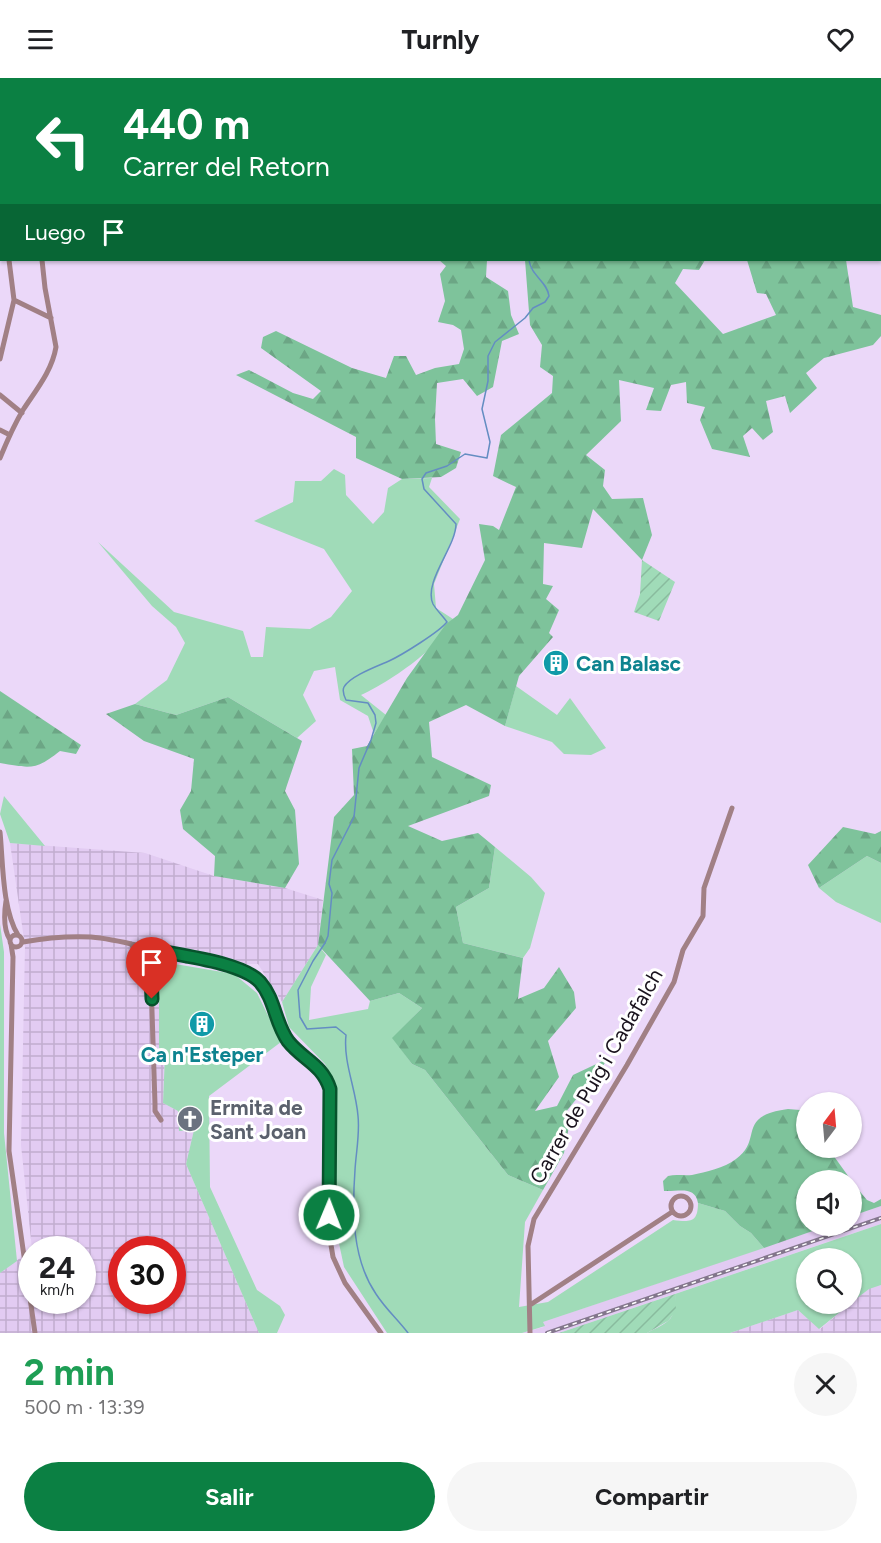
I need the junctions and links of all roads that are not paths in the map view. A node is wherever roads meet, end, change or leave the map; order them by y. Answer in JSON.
{"nodes":[{"id":1,"x":9,"y":261,"type":"edge"},
{"id":2,"x":42,"y":261,"type":"edge"},
{"id":3,"x":14,"y":300,"type":"junction"},
{"id":4,"x":51,"y":318,"type":"junction"},
{"id":5,"x":0,"y":359,"type":"edge"},
{"id":6,"x":0,"y":395,"type":"edge"},
{"id":7,"x":22,"y":413,"type":"junction"},
{"id":8,"x":0,"y":430,"type":"edge"},
{"id":9,"x":10,"y":435,"type":"junction"},
{"id":10,"x":0,"y":458,"type":"edge"},
{"id":11,"x":732,"y":808,"type":"dead end"},
{"id":12,"x":0,"y":832,"type":"edge"},
{"id":13,"x":7,"y":896,"type":"junction"},
{"id":14,"x":20,"y":940,"type":"junction"},
{"id":15,"x":10,"y":942,"type":"junction"},
{"id":16,"x":131,"y":944,"type":"junction"},
{"id":17,"x":153,"y":949,"type":"junction"},
{"id":18,"x":181,"y":956,"type":"junction"},
{"id":19,"x":13,"y":957,"type":"junction"},
{"id":20,"x":153,"y":975,"type":"junction"},
{"id":21,"x":161,"y":1120,"type":"dead end"},
{"id":22,"x":672,"y":1212,"type":"dead end"},
{"id":23,"x":530,"y":1305,"type":"junction"},
{"id":24,"x":530,"y":1332,"type":"edge"},
{"id":25,"x":35,"y":1333,"type":"edge"},
{"id":26,"x":381,"y":1333,"type":"edge"}],
"edges":[{"from":1,"to":3,"type":"street"},
{"from":2,"to":4,"type":"street"},
{"from":3,"to":4,"type":"street"},
{"from":3,"to":5,"type":"street"},
{"from":4,"to":7,"type":"street"},
{"from":6,"to":7,"type":"street"},
{"from":7,"to":9,"type":"street"},
{"from":8,"to":9,"type":"street"},
{"from":9,"to":10,"type":"street"},
{"from":11,"to":23,"type":"street","name":"Carrer de Puig i Cadafalch"},
{"from":12,"to":13,"type":"street"},
{"from":13,"to":14,"type":"street"},
{"from":13,"to":15,"type":"street"},
{"from":14,"to":15,"type":"street"},
{"from":14,"to":15,"type":"street"},
{"from":14,"to":16,"type":"street"},
{"from":14,"to":19,"type":"street"},
{"from":15,"to":19,"type":"street"},
{"from":16,"to":17,"type":"street"},
{"from":16,"to":20,"type":"street"},
{"from":17,"to":18,"type":"street"},
{"from":17,"to":20,"type":"street"},
{"from":18,"to":20,"type":"street"},
{"from":18,"to":26,"type":"street"},
{"from":19,"to":25,"type":"street"},
{"from":20,"to":21,"type":"street"},
{"from":22,"to":23,"type":"street"},
{"from":23,"to":24,"type":"street","name":"Carrer de Puig i Cadafalch"}]}
